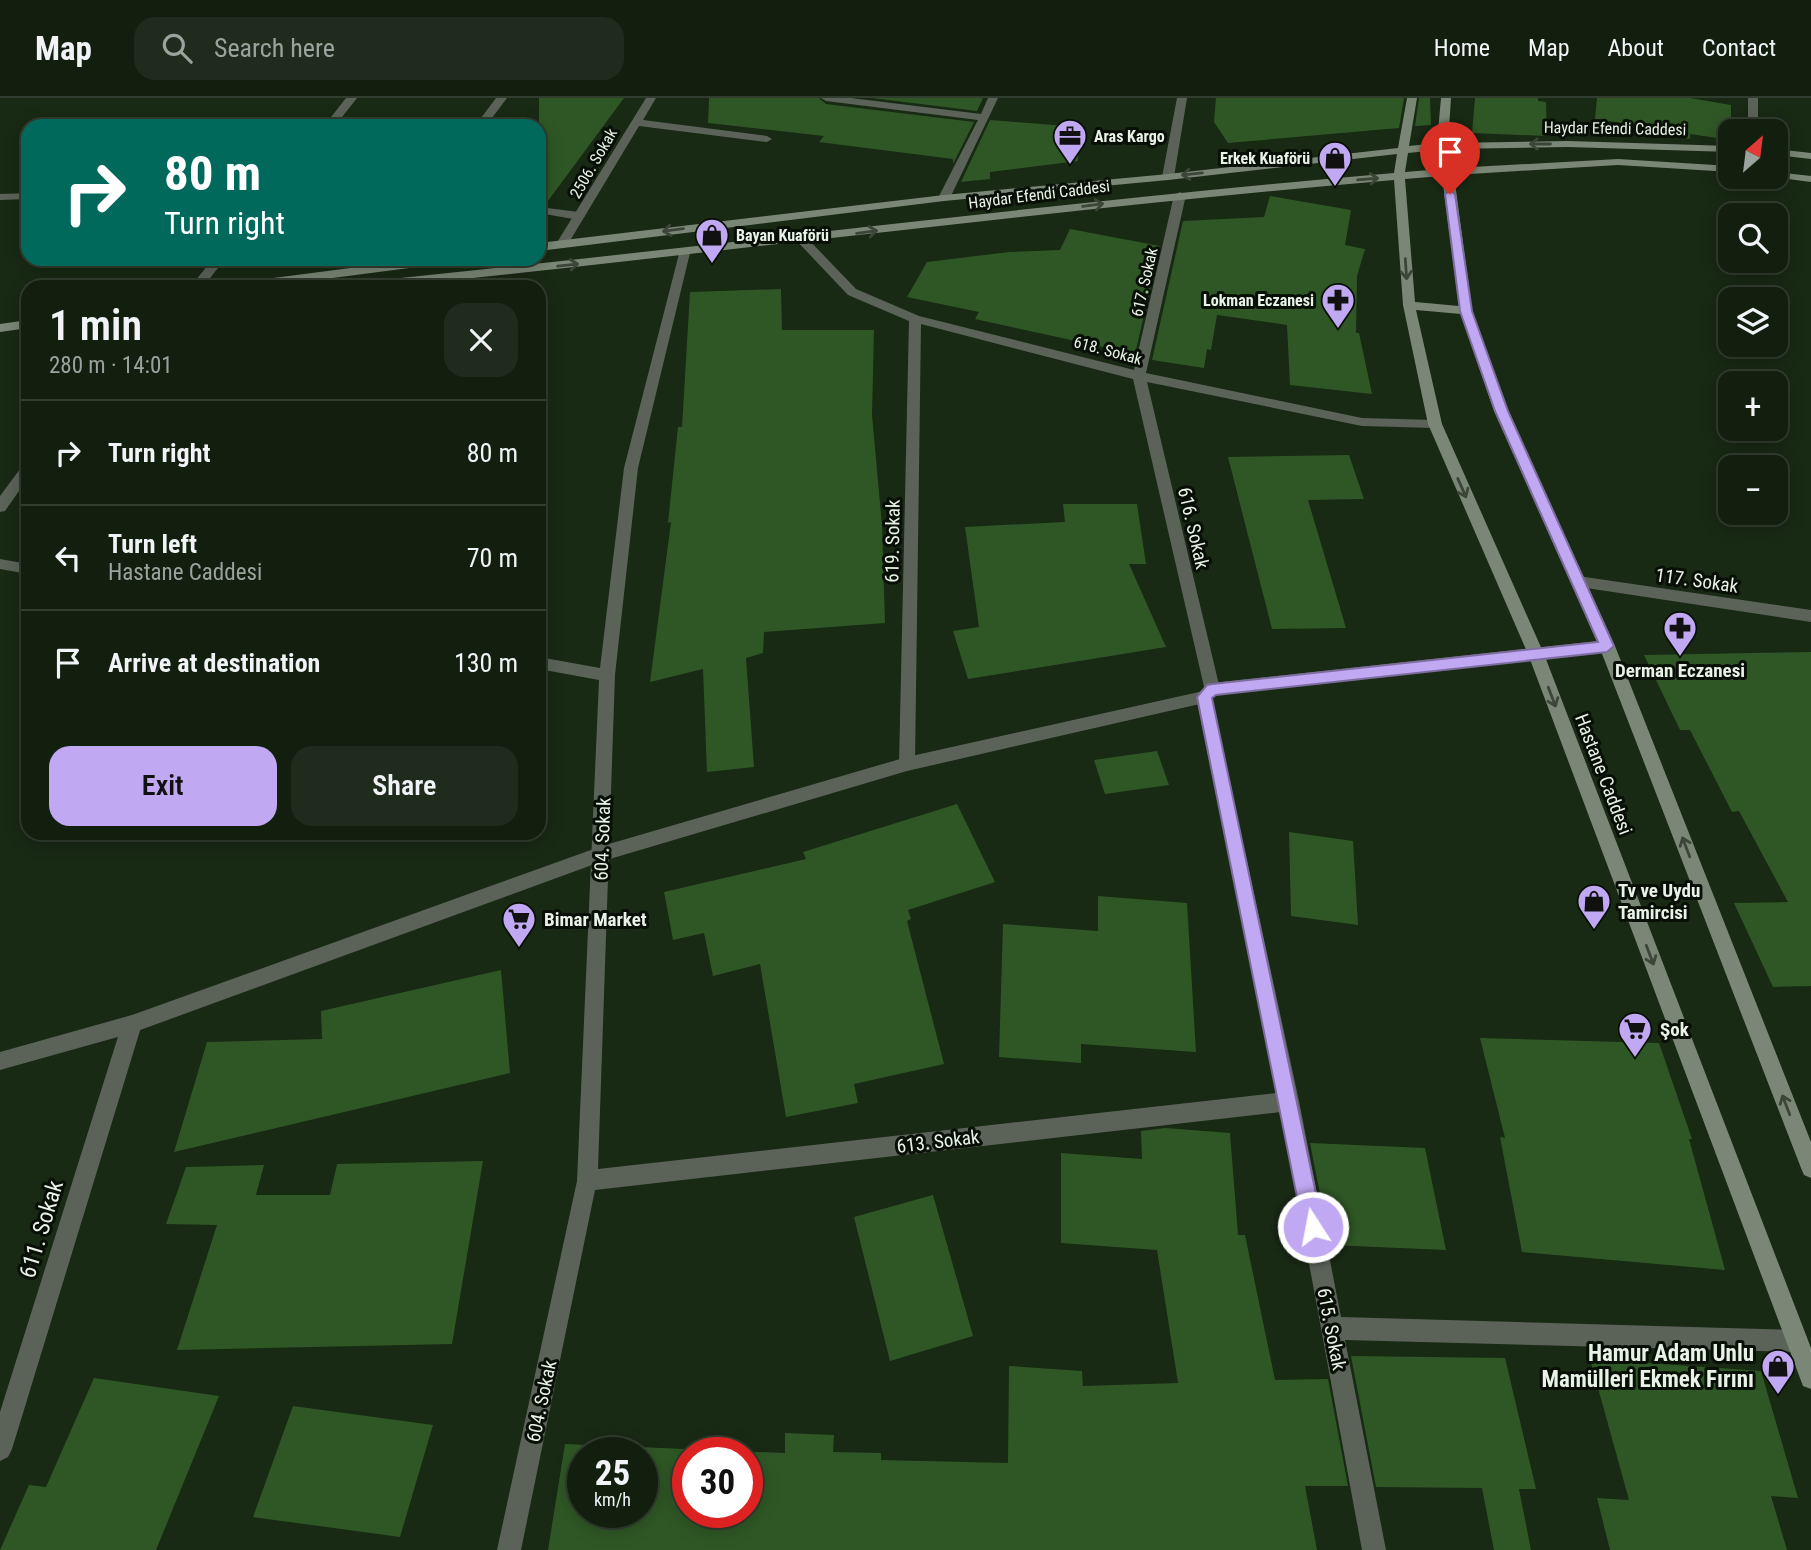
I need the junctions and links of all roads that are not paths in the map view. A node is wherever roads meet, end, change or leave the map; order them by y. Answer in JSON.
{"nodes":[{"id":1,"x":352,"y":98,"type":"edge"},
{"id":2,"x":502,"y":98,"type":"edge"},
{"id":3,"x":651,"y":98,"type":"edge"},
{"id":4,"x":826,"y":98,"type":"edge"},
{"id":5,"x":993,"y":98,"type":"edge"},
{"id":6,"x":1182,"y":98,"type":"edge"},
{"id":7,"x":1412,"y":98,"type":"edge"},
{"id":8,"x":1447,"y":98,"type":"edge"},
{"id":9,"x":1753,"y":98,"type":"edge"},
{"id":10,"x":985,"y":118,"type":"junction"},
{"id":11,"x":335,"y":119,"type":"edge"},
{"id":12,"x":486,"y":119,"type":"edge"},
{"id":13,"x":1753,"y":119,"type":"edge"},
{"id":14,"x":635,"y":122,"type":"junction"},
{"id":15,"x":767,"y":139,"type":"dead end"},
{"id":16,"x":1442,"y":146,"type":"junction"},
{"id":17,"x":1718,"y":149,"type":"edge"},
{"id":18,"x":1402,"y":150,"type":"junction"},
{"id":19,"x":1788,"y":153,"type":"edge"},
{"id":20,"x":1811,"y":156,"type":"edge"},
{"id":21,"x":1718,"y":168,"type":"edge"},
{"id":22,"x":1448,"y":172,"type":"junction"},
{"id":23,"x":1399,"y":176,"type":"junction"},
{"id":24,"x":1788,"y":176,"type":"edge"},
{"id":25,"x":1168,"y":177,"type":"junction"},
{"id":26,"x":1811,"y":179,"type":"edge"},
{"id":27,"x":1180,"y":195,"type":"junction"},
{"id":28,"x":21,"y":196,"type":"edge"},
{"id":29,"x":0,"y":197,"type":"edge"},
{"id":30,"x":944,"y":198,"type":"junction"},
{"id":31,"x":546,"y":211,"type":"edge"},
{"id":32,"x":579,"y":216,"type":"junction"},
{"id":33,"x":802,"y":239,"type":"junction"},
{"id":34,"x":562,"y":244,"type":"junction"},
{"id":35,"x":546,"y":246,"type":"edge"},
{"id":36,"x":684,"y":253,"type":"junction"},
{"id":37,"x":213,"y":266,"type":"edge"},
{"id":38,"x":394,"y":266,"type":"edge"},
{"id":39,"x":202,"y":280,"type":"edge"},
{"id":40,"x":288,"y":280,"type":"edge"},
{"id":41,"x":421,"y":280,"type":"edge"},
{"id":42,"x":1409,"y":305,"type":"junction"},
{"id":43,"x":1466,"y":311,"type":"junction"},
{"id":44,"x":21,"y":314,"type":"edge"},
{"id":45,"x":0,"y":316,"type":"edge"},
{"id":46,"x":915,"y":319,"type":"junction"},
{"id":47,"x":21,"y":325,"type":"edge"},
{"id":48,"x":0,"y":328,"type":"edge"},
{"id":49,"x":1139,"y":376,"type":"junction"},
{"id":50,"x":1434,"y":424,"type":"junction"},
{"id":51,"x":21,"y":478,"type":"edge"},
{"id":52,"x":0,"y":507,"type":"edge"},
{"id":53,"x":0,"y":564,"type":"edge"},
{"id":54,"x":21,"y":568,"type":"edge"},
{"id":55,"x":1578,"y":582,"type":"junction"},
{"id":56,"x":1811,"y":616,"type":"edge"},
{"id":57,"x":1607,"y":646,"type":"junction"},
{"id":58,"x":1536,"y":654,"type":"junction"},
{"id":59,"x":546,"y":664,"type":"edge"},
{"id":60,"x":607,"y":676,"type":"junction"},
{"id":61,"x":1208,"y":693,"type":"junction"},
{"id":62,"x":907,"y":764,"type":"junction"},
{"id":63,"x":602,"y":854,"type":"junction"},
{"id":64,"x":132,"y":1024,"type":"junction"},
{"id":65,"x":0,"y":1061,"type":"edge"},
{"id":66,"x":1289,"y":1101,"type":"junction"},
{"id":67,"x":1811,"y":1168,"type":"edge"},
{"id":68,"x":587,"y":1181,"type":"junction"},
{"id":69,"x":1332,"y":1328,"type":"junction"},
{"id":70,"x":1797,"y":1341,"type":"junction"},
{"id":71,"x":1811,"y":1378,"type":"edge"},
{"id":72,"x":0,"y":1449,"type":"edge"},
{"id":73,"x":509,"y":1550,"type":"edge"},
{"id":74,"x":1374,"y":1550,"type":"edge"}],
"edges":[{"from":1,"to":11,"type":"street"},
{"from":2,"to":12,"type":"street"},
{"from":3,"to":14,"type":"street","name":"2506. Sokak"},
{"from":4,"to":10,"type":"street"},
{"from":5,"to":10,"type":"street"},
{"from":6,"to":25,"type":"street"},
{"from":7,"to":18,"type":"main road","name":"Hastane Caddesi"},
{"from":8,"to":16,"type":"main road"},
{"from":9,"to":13,"type":"street"},
{"from":10,"to":30,"type":"street"},
{"from":14,"to":15,"type":"street"},
{"from":14,"to":32,"type":"street","name":"2506. Sokak"},
{"from":17,"to":16,"type":"main road","name":"Haydar Efendi Caddesi","one_way":true},
{"from":16,"to":18,"type":"main road","name":"Haydar Efendi Caddesi"},
{"from":16,"to":22,"type":"main road"},
{"from":18,"to":23,"type":"main road","name":"Hastane Caddesi"},
{"from":18,"to":25,"type":"main road","name":"Haydar Efendi Caddesi","one_way":true},
{"from":19,"to":20,"type":"main road"},
{"from":21,"to":22,"type":"main road","name":"Haydar Efendi Caddesi"},
{"from":22,"to":23,"type":"main road","name":"Haydar Efendi Caddesi"},
{"from":22,"to":43,"type":"main road"},
{"from":27,"to":23,"type":"main road","name":"Haydar Efendi Caddesi","one_way":true},
{"from":23,"to":42,"type":"main road","name":"Hastane Caddesi","one_way":true},
{"from":24,"to":26,"type":"main road"},
{"from":25,"to":30,"type":"main road","name":"Haydar Efendi Caddesi"},
{"from":33,"to":27,"type":"main road","name":"Haydar Efendi Caddesi","one_way":true},
{"from":27,"to":49,"type":"street","name":"617. Sokak"},
{"from":28,"to":29,"type":"street"},
{"from":30,"to":34,"type":"main road","name":"Haydar Efendi Caddesi","one_way":true},
{"from":31,"to":32,"type":"street"},
{"from":32,"to":34,"type":"street","name":"2506. Sokak"},
{"from":33,"to":36,"type":"main road","name":"Haydar Efendi Caddesi"},
{"from":33,"to":46,"type":"street","name":"618. Sokak"},
{"from":34,"to":35,"type":"main road","name":"Haydar Efendi Caddesi"},
{"from":41,"to":36,"type":"main road","name":"Haydar Efendi Caddesi","one_way":true},
{"from":36,"to":60,"type":"street","name":"604. Sokak"},
{"from":37,"to":39,"type":"street"},
{"from":38,"to":40,"type":"main road"},
{"from":42,"to":43,"type":"main road"},
{"from":42,"to":50,"type":"main road","name":"Hastane Caddesi"},
{"from":43,"to":55,"type":"main road"},
{"from":44,"to":45,"type":"main road"},
{"from":46,"to":49,"type":"street","name":"618. Sokak"},
{"from":46,"to":62,"type":"street","name":"619. Sokak"},
{"from":47,"to":48,"type":"main road"},
{"from":49,"to":50,"type":"street","name":"618. Sokak"},
{"from":49,"to":61,"type":"street","name":"616. Sokak"},
{"from":50,"to":58,"type":"main road","name":"Hastane Caddesi","one_way":true},
{"from":51,"to":52,"type":"street"},
{"from":53,"to":54,"type":"street"},
{"from":55,"to":56,"type":"street","name":"117. Sokak"},
{"from":55,"to":57,"type":"main road"},
{"from":57,"to":58,"type":"street"},
{"from":67,"to":57,"type":"main road","one_way":true},
{"from":58,"to":61,"type":"street"},
{"from":58,"to":70,"type":"main road","name":"Hastane Caddesi","one_way":true},
{"from":59,"to":60,"type":"street"},
{"from":60,"to":63,"type":"street","name":"604. Sokak"},
{"from":61,"to":62,"type":"street"},
{"from":61,"to":66,"type":"street","name":"615. Sokak"},
{"from":62,"to":63,"type":"street"},
{"from":63,"to":64,"type":"street"},
{"from":63,"to":68,"type":"street","name":"604. Sokak"},
{"from":64,"to":65,"type":"street"},
{"from":64,"to":72,"type":"street","name":"611. Sokak"},
{"from":66,"to":68,"type":"street","name":"613. Sokak"},
{"from":66,"to":69,"type":"street","name":"615. Sokak"},
{"from":68,"to":73,"type":"street","name":"604. Sokak"},
{"from":69,"to":70,"type":"street"},
{"from":69,"to":74,"type":"street","name":"615. Sokak"},
{"from":70,"to":71,"type":"main road","name":"Hastane Caddesi"}]}
